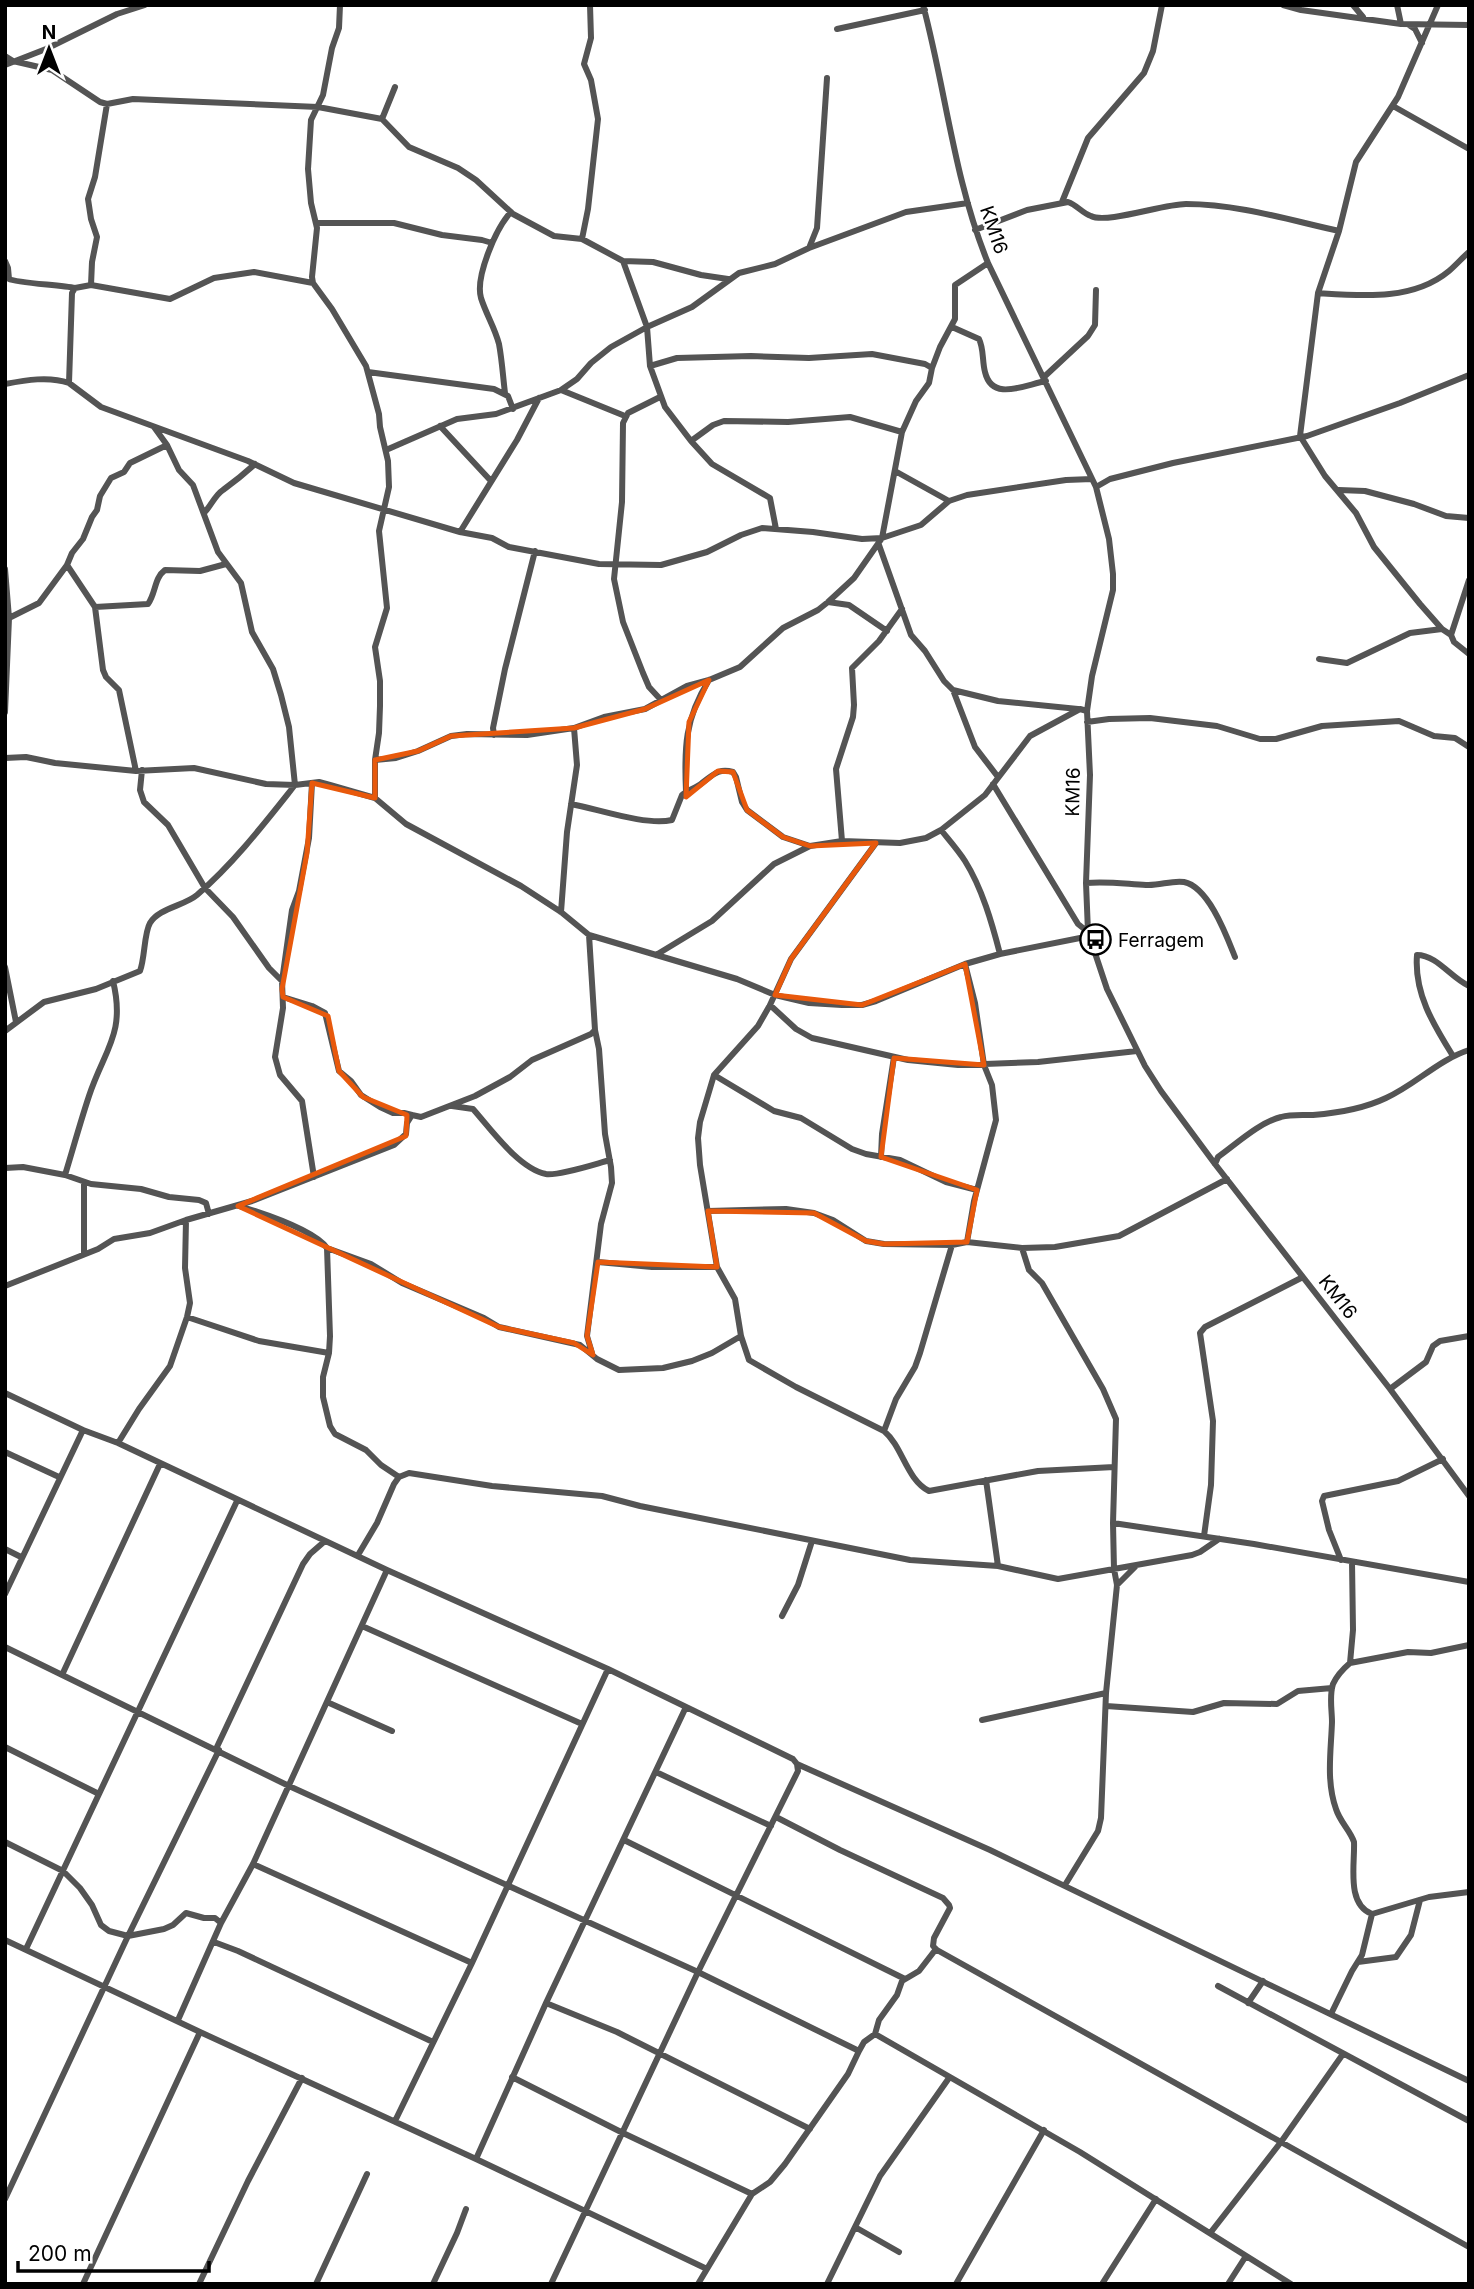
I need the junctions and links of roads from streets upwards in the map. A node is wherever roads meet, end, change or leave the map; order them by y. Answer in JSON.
{"nodes":[{"id":1,"x":145,"y":5,"type":"edge"},
{"id":2,"x":340,"y":5,"type":"edge"},
{"id":3,"x":590,"y":5,"type":"edge"},
{"id":4,"x":1162,"y":5,"type":"edge"},
{"id":5,"x":1283,"y":5,"type":"edge"},
{"id":6,"x":1353,"y":5,"type":"edge"},
{"id":7,"x":1397,"y":5,"type":"edge"},
{"id":8,"x":1438,"y":5,"type":"edge"},
{"id":9,"x":924,"y":8,"type":"edge"},
{"id":10,"x":1364,"y":17,"type":"junction"},
{"id":11,"x":1404,"y":24,"type":"junction"},
{"id":12,"x":1429,"y":25,"type":"junction"},
{"id":13,"x":1469,"y":25,"type":"edge"},
{"id":14,"x":837,"y":29,"type":"dead end"},
{"id":15,"x":1422,"y":43,"type":"junction"},
{"id":16,"x":5,"y":55,"type":"edge"},
{"id":17,"x":13,"y":61,"type":"junction"},
{"id":18,"x":5,"y":65,"type":"edge"},
{"id":19,"x":827,"y":78,"type":"dead end"},
{"id":20,"x":395,"y":87,"type":"dead end"},
{"id":21,"x":107,"y":104,"type":"junction"},
{"id":22,"x":1393,"y":106,"type":"junction"},
{"id":23,"x":318,"y":107,"type":"junction"},
{"id":24,"x":382,"y":119,"type":"junction"},
{"id":25,"x":1469,"y":149,"type":"edge"},
{"id":26,"x":1062,"y":202,"type":"junction"},
{"id":27,"x":968,"y":203,"type":"junction"},
{"id":28,"x":511,"y":212,"type":"junction"},
{"id":29,"x":317,"y":223,"type":"junction"},
{"id":30,"x":975,"y":230,"type":"junction"},
{"id":31,"x":1339,"y":231,"type":"junction"},
{"id":32,"x":582,"y":239,"type":"junction"},
{"id":33,"x":492,"y":243,"type":"junction"},
{"id":34,"x":809,"y":248,"type":"junction"},
{"id":35,"x":1469,"y":252,"type":"edge"},
{"id":36,"x":5,"y":261,"type":"edge"},
{"id":37,"x":622,"y":261,"type":"junction"},
{"id":38,"x":988,"y":262,"type":"junction"},
{"id":39,"x":728,"y":279,"type":"junction"},
{"id":40,"x":313,"y":283,"type":"junction"},
{"id":41,"x":90,"y":285,"type":"junction"},
{"id":42,"x":75,"y":288,"type":"junction"},
{"id":43,"x":1096,"y":290,"type":"dead end"},
{"id":44,"x":1318,"y":293,"type":"junction"},
{"id":45,"x":647,"y":327,"type":"junction"},
{"id":46,"x":952,"y":327,"type":"junction"},
{"id":47,"x":650,"y":366,"type":"junction"},
{"id":48,"x":932,"y":368,"type":"junction"},
{"id":49,"x":368,"y":372,"type":"junction"},
{"id":50,"x":1469,"y":375,"type":"edge"},
{"id":51,"x":1045,"y":379,"type":"junction"},
{"id":52,"x":69,"y":383,"type":"junction"},
{"id":53,"x":5,"y":384,"type":"edge"},
{"id":54,"x":561,"y":390,"type":"junction"},
{"id":55,"x":505,"y":393,"type":"junction"},
{"id":56,"x":660,"y":397,"type":"junction"},
{"id":57,"x":539,"y":398,"type":"junction"},
{"id":58,"x":513,"y":409,"type":"junction"},
{"id":59,"x":625,"y":416,"type":"junction"},
{"id":60,"x":153,"y":426,"type":"junction"},
{"id":61,"x":440,"y":426,"type":"junction"},
{"id":62,"x":902,"y":432,"type":"junction"},
{"id":63,"x":1300,"y":436,"type":"junction"},
{"id":64,"x":691,"y":441,"type":"junction"},
{"id":65,"x":167,"y":445,"type":"junction"},
{"id":66,"x":386,"y":450,"type":"junction"},
{"id":67,"x":255,"y":464,"type":"junction"},
{"id":68,"x":895,"y":471,"type":"junction"},
{"id":69,"x":1092,"y":479,"type":"junction"},
{"id":70,"x":491,"y":481,"type":"junction"},
{"id":71,"x":1096,"y":487,"type":"junction"},
{"id":72,"x":1339,"y":490,"type":"junction"},
{"id":73,"x":950,"y":501,"type":"junction"},
{"id":74,"x":384,"y":510,"type":"junction"},
{"id":75,"x":204,"y":513,"type":"junction"},
{"id":76,"x":1469,"y":518,"type":"edge"},
{"id":77,"x":776,"y":529,"type":"junction"},
{"id":78,"x":460,"y":532,"type":"junction"},
{"id":79,"x":881,"y":542,"type":"junction"},
{"id":80,"x":535,"y":551,"type":"junction"},
{"id":81,"x":226,"y":564,"type":"junction"},
{"id":82,"x":67,"y":565,"type":"junction"},
{"id":83,"x":615,"y":565,"type":"junction"},
{"id":84,"x":5,"y":569,"type":"edge"},
{"id":85,"x":6,"y":579,"type":"edge"},
{"id":86,"x":1469,"y":580,"type":"edge"},
{"id":87,"x":828,"y":602,"type":"junction"},
{"id":88,"x":95,"y":607,"type":"junction"},
{"id":89,"x":902,"y":609,"type":"junction"},
{"id":90,"x":9,"y":618,"type":"junction"},
{"id":91,"x":1442,"y":629,"type":"junction"},
{"id":92,"x":887,"y":631,"type":"junction"},
{"id":93,"x":1451,"y":635,"type":"junction"},
{"id":94,"x":1469,"y":654,"type":"edge"},
{"id":95,"x":1319,"y":659,"type":"dead end"},
{"id":96,"x":709,"y":680,"type":"junction"},
{"id":97,"x":953,"y":690,"type":"junction"},
{"id":98,"x":661,"y":700,"type":"junction"},
{"id":99,"x":1083,"y":710,"type":"junction"},
{"id":100,"x":5,"y":712,"type":"edge"},
{"id":101,"x":1087,"y":723,"type":"junction"},
{"id":102,"x":574,"y":728,"type":"junction"},
{"id":103,"x":494,"y":734,"type":"junction"},
{"id":104,"x":1469,"y":747,"type":"edge"},
{"id":105,"x":6,"y":756,"type":"edge"},
{"id":106,"x":375,"y":760,"type":"junction"},
{"id":107,"x":139,"y":770,"type":"junction"},
{"id":108,"x":998,"y":778,"type":"junction"},
{"id":109,"x":312,"y":783,"type":"junction"},
{"id":110,"x":295,"y":785,"type":"junction"},
{"id":111,"x":993,"y":785,"type":"junction"},
{"id":112,"x":686,"y":792,"type":"junction"},
{"id":113,"x":375,"y":798,"type":"junction"},
{"id":114,"x":570,"y":804,"type":"junction"},
{"id":115,"x":941,"y":830,"type":"junction"},
{"id":116,"x":842,"y":841,"type":"junction"},
{"id":117,"x":876,"y":843,"type":"junction"},
{"id":118,"x":810,"y":846,"type":"junction"},
{"id":119,"x":1086,"y":883,"type":"junction"},
{"id":120,"x":205,"y":887,"type":"junction"},
{"id":121,"x":561,"y":912,"type":"junction"},
{"id":122,"x":1089,"y":934,"type":"junction"},
{"id":123,"x":589,"y":935,"type":"junction"},
{"id":124,"x":1000,"y":954,"type":"junction"},
{"id":125,"x":656,"y":955,"type":"junction"},
{"id":126,"x":1235,"y":957,"type":"dead end"},
{"id":127,"x":965,"y":964,"type":"junction"},
{"id":128,"x":5,"y":967,"type":"edge"},
{"id":129,"x":113,"y":981,"type":"junction"},
{"id":130,"x":282,"y":981,"type":"junction"},
{"id":131,"x":1469,"y":986,"type":"edge"},
{"id":132,"x":775,"y":995,"type":"junction"},
{"id":133,"x":282,"y":997,"type":"junction"},
{"id":134,"x":770,"y":1005,"type":"junction"},
{"id":135,"x":16,"y":1022,"type":"junction"},
{"id":136,"x":595,"y":1030,"type":"junction"},
{"id":137,"x":5,"y":1031,"type":"edge"},
{"id":138,"x":1469,"y":1050,"type":"edge"},
{"id":139,"x":1137,"y":1051,"type":"junction"},
{"id":140,"x":1453,"y":1056,"type":"junction"},
{"id":141,"x":894,"y":1057,"type":"junction"},
{"id":142,"x":984,"y":1065,"type":"junction"},
{"id":143,"x":713,"y":1075,"type":"junction"},
{"id":144,"x":447,"y":1106,"type":"junction"},
{"id":145,"x":412,"y":1115,"type":"junction"},
{"id":146,"x":881,"y":1157,"type":"junction"},
{"id":147,"x":610,"y":1160,"type":"junction"},
{"id":148,"x":1214,"y":1164,"type":"junction"},
{"id":149,"x":5,"y":1168,"type":"edge"},
{"id":150,"x":65,"y":1175,"type":"junction"},
{"id":151,"x":314,"y":1177,"type":"junction"},
{"id":152,"x":1227,"y":1179,"type":"junction"},
{"id":153,"x":84,"y":1182,"type":"junction"},
{"id":154,"x":978,"y":1191,"type":"junction"},
{"id":155,"x":238,"y":1206,"type":"junction"},
{"id":156,"x":708,"y":1211,"type":"junction"},
{"id":157,"x":209,"y":1214,"type":"junction"},
{"id":158,"x":186,"y":1220,"type":"junction"},
{"id":159,"x":967,"y":1242,"type":"junction"},
{"id":160,"x":952,"y":1245,"type":"junction"},
{"id":161,"x":327,"y":1248,"type":"junction"},
{"id":162,"x":1022,"y":1248,"type":"junction"},
{"id":163,"x":84,"y":1254,"type":"junction"},
{"id":164,"x":598,"y":1262,"type":"junction"},
{"id":165,"x":717,"y":1268,"type":"junction"},
{"id":166,"x":1303,"y":1278,"type":"junction"},
{"id":167,"x":5,"y":1286,"type":"edge"},
{"id":168,"x":187,"y":1317,"type":"junction"},
{"id":169,"x":741,"y":1336,"type":"junction"},
{"id":170,"x":1469,"y":1336,"type":"edge"},
{"id":171,"x":329,"y":1353,"type":"junction"},
{"id":172,"x":593,"y":1355,"type":"junction"},
{"id":173,"x":1390,"y":1389,"type":"junction"},
{"id":174,"x":5,"y":1393,"type":"edge"},
{"id":175,"x":83,"y":1430,"type":"junction"},
{"id":176,"x":884,"y":1431,"type":"junction"},
{"id":177,"x":118,"y":1443,"type":"junction"},
{"id":178,"x":5,"y":1452,"type":"edge"},
{"id":179,"x":1443,"y":1459,"type":"junction"},
{"id":180,"x":160,"y":1464,"type":"junction"},
{"id":181,"x":1114,"y":1467,"type":"junction"},
{"id":182,"x":59,"y":1477,"type":"junction"},
{"id":183,"x":399,"y":1477,"type":"junction"},
{"id":184,"x":986,"y":1480,"type":"junction"},
{"id":185,"x":1469,"y":1496,"type":"edge"},
{"id":186,"x":237,"y":1501,"type":"junction"},
{"id":187,"x":1113,"y":1523,"type":"junction"},
{"id":188,"x":1204,"y":1536,"type":"junction"},
{"id":189,"x":1219,"y":1539,"type":"junction"},
{"id":190,"x":325,"y":1541,"type":"junction"},
{"id":191,"x":811,"y":1541,"type":"junction"},
{"id":192,"x":5,"y":1549,"type":"edge"},
{"id":193,"x":358,"y":1555,"type":"junction"},
{"id":194,"x":21,"y":1557,"type":"junction"},
{"id":195,"x":1341,"y":1560,"type":"junction"},
{"id":196,"x":1352,"y":1562,"type":"junction"},
{"id":197,"x":998,"y":1566,"type":"junction"},
{"id":198,"x":1136,"y":1567,"type":"junction"},
{"id":199,"x":1114,"y":1569,"type":"junction"},
{"id":200,"x":387,"y":1570,"type":"junction"},
{"id":201,"x":1469,"y":1582,"type":"edge"},
{"id":202,"x":1117,"y":1586,"type":"junction"},
{"id":203,"x":5,"y":1594,"type":"edge"},
{"id":204,"x":782,"y":1616,"type":"dead end"},
{"id":205,"x":362,"y":1626,"type":"junction"},
{"id":206,"x":1469,"y":1645,"type":"edge"},
{"id":207,"x":5,"y":1647,"type":"edge"},
{"id":208,"x":1350,"y":1663,"type":"junction"},
{"id":209,"x":608,"y":1669,"type":"junction"},
{"id":210,"x":62,"y":1675,"type":"junction"},
{"id":211,"x":1332,"y":1688,"type":"junction"},
{"id":212,"x":1106,"y":1693,"type":"junction"},
{"id":213,"x":327,"y":1702,"type":"junction"},
{"id":214,"x":1106,"y":1706,"type":"junction"},
{"id":215,"x":686,"y":1707,"type":"junction"},
{"id":216,"x":138,"y":1713,"type":"junction"},
{"id":217,"x":982,"y":1720,"type":"dead end"},
{"id":218,"x":582,"y":1725,"type":"junction"},
{"id":219,"x":392,"y":1731,"type":"dead end"},
{"id":220,"x":5,"y":1747,"type":"edge"},
{"id":221,"x":217,"y":1750,"type":"junction"},
{"id":222,"x":797,"y":1764,"type":"junction"},
{"id":223,"x":656,"y":1772,"type":"junction"},
{"id":224,"x":289,"y":1786,"type":"junction"},
{"id":225,"x":99,"y":1794,"type":"junction"},
{"id":226,"x":776,"y":1816,"type":"junction"},
{"id":227,"x":771,"y":1826,"type":"junction"},
{"id":228,"x":624,"y":1840,"type":"junction"},
{"id":229,"x":5,"y":1842,"type":"edge"},
{"id":230,"x":253,"y":1864,"type":"junction"},
{"id":231,"x":63,"y":1871,"type":"junction"},
{"id":232,"x":1065,"y":1885,"type":"junction"},
{"id":233,"x":508,"y":1886,"type":"junction"},
{"id":234,"x":1469,"y":1892,"type":"edge"},
{"id":235,"x":737,"y":1895,"type":"junction"},
{"id":236,"x":1420,"y":1900,"type":"junction"},
{"id":237,"x":1371,"y":1914,"type":"junction"},
{"id":238,"x":587,"y":1920,"type":"junction"},
{"id":239,"x":221,"y":1923,"type":"junction"},
{"id":240,"x":128,"y":1936,"type":"junction"},
{"id":241,"x":5,"y":1940,"type":"edge"},
{"id":242,"x":214,"y":1942,"type":"junction"},
{"id":243,"x":936,"y":1949,"type":"junction"},
{"id":244,"x":26,"y":1950,"type":"junction"},
{"id":245,"x":1358,"y":1962,"type":"junction"},
{"id":246,"x":472,"y":1963,"type":"junction"},
{"id":247,"x":698,"y":1972,"type":"junction"},
{"id":248,"x":905,"y":1979,"type":"junction"},
{"id":249,"x":1263,"y":1980,"type":"junction"},
{"id":250,"x":1218,"y":1986,"type":"dead end"},
{"id":251,"x":105,"y":1987,"type":"junction"},
{"id":252,"x":546,"y":2003,"type":"junction"},
{"id":253,"x":1248,"y":2004,"type":"junction"},
{"id":254,"x":1331,"y":2014,"type":"junction"},
{"id":255,"x":178,"y":2020,"type":"junction"},
{"id":256,"x":200,"y":2032,"type":"junction"},
{"id":257,"x":874,"y":2034,"type":"junction"},
{"id":258,"x":433,"y":2042,"type":"junction"},
{"id":259,"x":859,"y":2051,"type":"junction"},
{"id":260,"x":661,"y":2054,"type":"junction"},
{"id":261,"x":1343,"y":2054,"type":"junction"},
{"id":262,"x":512,"y":2077,"type":"junction"},
{"id":263,"x":302,"y":2078,"type":"junction"},
{"id":264,"x":948,"y":2078,"type":"junction"},
{"id":265,"x":1469,"y":2081,"type":"edge"},
{"id":266,"x":395,"y":2121,"type":"junction"},
{"id":267,"x":1469,"y":2121,"type":"edge"},
{"id":268,"x":810,"y":2129,"type":"junction"},
{"id":269,"x":1044,"y":2130,"type":"junction"},
{"id":270,"x":623,"y":2133,"type":"junction"},
{"id":271,"x":1281,"y":2142,"type":"junction"},
{"id":272,"x":476,"y":2159,"type":"junction"},
{"id":273,"x":367,"y":2174,"type":"dead end"},
{"id":274,"x":752,"y":2194,"type":"junction"},
{"id":275,"x":5,"y":2199,"type":"edge"},
{"id":276,"x":1156,"y":2199,"type":"junction"},
{"id":277,"x":466,"y":2209,"type":"dead end"},
{"id":278,"x":586,"y":2211,"type":"junction"},
{"id":279,"x":855,"y":2227,"type":"junction"},
{"id":280,"x":1212,"y":2232,"type":"junction"},
{"id":281,"x":1469,"y":2247,"type":"edge"},
{"id":282,"x":900,"y":2252,"type":"dead end"},
{"id":283,"x":1246,"y":2256,"type":"junction"},
{"id":284,"x":707,"y":2269,"type":"junction"},
{"id":285,"x":82,"y":2284,"type":"edge"},
{"id":286,"x":199,"y":2284,"type":"edge"},
{"id":287,"x":316,"y":2284,"type":"edge"},
{"id":288,"x":433,"y":2284,"type":"edge"},
{"id":289,"x":551,"y":2284,"type":"edge"},
{"id":290,"x":698,"y":2284,"type":"edge"},
{"id":291,"x":827,"y":2284,"type":"edge"},
{"id":292,"x":956,"y":2284,"type":"edge"},
{"id":293,"x":1102,"y":2284,"type":"edge"},
{"id":294,"x":1228,"y":2284,"type":"edge"},
{"id":295,"x":1291,"y":2284,"type":"edge"}],
"edges":[{"from":1,"to":17,"type":"street"},
{"from":2,"to":23,"type":"street"},
{"from":3,"to":32,"type":"street"},
{"from":4,"to":26,"type":"street"},
{"from":5,"to":10,"type":"street"},
{"from":6,"to":10,"type":"street"},
{"from":7,"to":11,"type":"street"},
{"from":8,"to":12,"type":"street"},
{"from":9,"to":14,"type":"street"},
{"from":9,"to":27,"type":"street","name":"KM16"},
{"from":10,"to":11,"type":"street"},
{"from":11,"to":12,"type":"street"},
{"from":11,"to":15,"type":"street"},
{"from":12,"to":13,"type":"street"},
{"from":12,"to":15,"type":"street"},
{"from":15,"to":22,"type":"street"},
{"from":16,"to":17,"type":"street"},
{"from":17,"to":18,"type":"street"},
{"from":17,"to":21,"type":"street"},
{"from":19,"to":34,"type":"street"},
{"from":20,"to":24,"type":"street"},
{"from":21,"to":23,"type":"street"},
{"from":21,"to":41,"type":"street"},
{"from":22,"to":25,"type":"street"},
{"from":22,"to":31,"type":"street"},
{"from":23,"to":24,"type":"street"},
{"from":23,"to":29,"type":"street"},
{"from":24,"to":28,"type":"street"},
{"from":26,"to":30,"type":"street"},
{"from":26,"to":31,"type":"street"},
{"from":27,"to":30,"type":"street","name":"KM16"},
{"from":27,"to":34,"type":"street"},
{"from":28,"to":32,"type":"street"},
{"from":28,"to":33,"type":"street"},
{"from":29,"to":33,"type":"street"},
{"from":29,"to":40,"type":"street"},
{"from":30,"to":38,"type":"street","name":"KM16"},
{"from":31,"to":44,"type":"street"},
{"from":32,"to":37,"type":"street"},
{"from":33,"to":55,"type":"street"},
{"from":34,"to":39,"type":"street"},
{"from":35,"to":44,"type":"street"},
{"from":36,"to":42,"type":"street"},
{"from":37,"to":39,"type":"street"},
{"from":37,"to":45,"type":"street"},
{"from":38,"to":46,"type":"street"},
{"from":38,"to":51,"type":"street","name":"KM16"},
{"from":39,"to":45,"type":"street"},
{"from":40,"to":41,"type":"street"},
{"from":40,"to":49,"type":"street"},
{"from":41,"to":42,"type":"street"},
{"from":42,"to":52,"type":"street"},
{"from":43,"to":51,"type":"street"},
{"from":44,"to":63,"type":"street"},
{"from":45,"to":47,"type":"street"},
{"from":45,"to":54,"type":"street"},
{"from":46,"to":48,"type":"street"},
{"from":46,"to":51,"type":"street"},
{"from":47,"to":48,"type":"street"},
{"from":47,"to":56,"type":"street"},
{"from":48,"to":62,"type":"street"},
{"from":49,"to":55,"type":"street"},
{"from":49,"to":66,"type":"street"},
{"from":50,"to":63,"type":"street"},
{"from":51,"to":69,"type":"street","name":"KM16"},
{"from":52,"to":53,"type":"street"},
{"from":52,"to":60,"type":"street"},
{"from":54,"to":57,"type":"street"},
{"from":54,"to":59,"type":"street"},
{"from":55,"to":58,"type":"street"},
{"from":56,"to":59,"type":"street"},
{"from":56,"to":64,"type":"street"},
{"from":57,"to":58,"type":"street"},
{"from":57,"to":70,"type":"street"},
{"from":58,"to":61,"type":"street"},
{"from":59,"to":83,"type":"street"},
{"from":60,"to":65,"type":"street"},
{"from":60,"to":67,"type":"street"},
{"from":61,"to":66,"type":"street"},
{"from":61,"to":70,"type":"street"},
{"from":62,"to":64,"type":"street"},
{"from":62,"to":68,"type":"street"},
{"from":63,"to":71,"type":"street"},
{"from":63,"to":72,"type":"street"},
{"from":64,"to":77,"type":"street"},
{"from":65,"to":75,"type":"street"},
{"from":65,"to":82,"type":"street"},
{"from":66,"to":74,"type":"street"},
{"from":67,"to":74,"type":"street"},
{"from":67,"to":75,"type":"street"},
{"from":68,"to":73,"type":"street"},
{"from":68,"to":79,"type":"street"},
{"from":69,"to":71,"type":"street","name":"KM16"},
{"from":69,"to":73,"type":"street"},
{"from":70,"to":78,"type":"street"},
{"from":71,"to":99,"type":"street","name":"KM16"},
{"from":72,"to":76,"type":"street"},
{"from":72,"to":91,"type":"street"},
{"from":73,"to":79,"type":"street"},
{"from":74,"to":78,"type":"street"},
{"from":74,"to":106,"type":"street"},
{"from":75,"to":81,"type":"street"},
{"from":77,"to":79,"type":"street"},
{"from":77,"to":83,"type":"street"},
{"from":78,"to":80,"type":"street"},
{"from":79,"to":87,"type":"street"},
{"from":79,"to":89,"type":"street"},
{"from":80,"to":83,"type":"street"},
{"from":80,"to":103,"type":"street"},
{"from":81,"to":88,"type":"street"},
{"from":81,"to":110,"type":"street"},
{"from":82,"to":88,"type":"street"},
{"from":82,"to":90,"type":"street"},
{"from":83,"to":98,"type":"street"},
{"from":84,"to":85,"type":"street"},
{"from":85,"to":90,"type":"street"},
{"from":86,"to":93,"type":"street"},
{"from":87,"to":92,"type":"street"},
{"from":87,"to":96,"type":"street"},
{"from":88,"to":107,"type":"street"},
{"from":89,"to":92,"type":"street"},
{"from":89,"to":97,"type":"street"},
{"from":90,"to":100,"type":"street"},
{"from":91,"to":93,"type":"street"},
{"from":91,"to":95,"type":"street"},
{"from":92,"to":116,"type":"street"},
{"from":93,"to":94,"type":"street"},
{"from":96,"to":98,"type":"street"},
{"from":96,"to":112,"type":"street"},
{"from":97,"to":99,"type":"street"},
{"from":97,"to":108,"type":"street"},
{"from":98,"to":102,"type":"street"},
{"from":99,"to":101,"type":"street","name":"KM16"},
{"from":99,"to":108,"type":"street"},
{"from":101,"to":104,"type":"street"},
{"from":101,"to":119,"type":"street","name":"KM16"},
{"from":102,"to":103,"type":"street"},
{"from":102,"to":114,"type":"street"},
{"from":103,"to":106,"type":"street"},
{"from":105,"to":107,"type":"street"},
{"from":106,"to":113,"type":"street"},
{"from":107,"to":110,"type":"street"},
{"from":107,"to":120,"type":"street"},
{"from":108,"to":111,"type":"street"},
{"from":109,"to":110,"type":"street"},
{"from":109,"to":113,"type":"street"},
{"from":109,"to":130,"type":"street"},
{"from":110,"to":120,"type":"street"},
{"from":111,"to":115,"type":"street"},
{"from":111,"to":122,"type":"street"},
{"from":112,"to":114,"type":"street"},
{"from":112,"to":118,"type":"street"},
{"from":113,"to":121,"type":"street"},
{"from":114,"to":121,"type":"street"},
{"from":115,"to":117,"type":"street"},
{"from":115,"to":124,"type":"street"},
{"from":116,"to":117,"type":"street"},
{"from":116,"to":118,"type":"street"},
{"from":117,"to":132,"type":"street"},
{"from":118,"to":125,"type":"street"},
{"from":119,"to":122,"type":"street","name":"KM16"},
{"from":119,"to":126,"type":"street"},
{"from":120,"to":129,"type":"street"},
{"from":120,"to":130,"type":"street"},
{"from":121,"to":123,"type":"street"},
{"from":122,"to":124,"type":"street"},
{"from":122,"to":139,"type":"street","name":"KM16"},
{"from":123,"to":125,"type":"street"},
{"from":123,"to":136,"type":"street"},
{"from":124,"to":127,"type":"street"},
{"from":125,"to":132,"type":"street"},
{"from":127,"to":132,"type":"street"},
{"from":127,"to":142,"type":"street"},
{"from":128,"to":135,"type":"street"},
{"from":129,"to":135,"type":"street"},
{"from":129,"to":150,"type":"street"},
{"from":130,"to":133,"type":"street"},
{"from":131,"to":140,"type":"street"},
{"from":132,"to":134,"type":"street"},
{"from":133,"to":145,"type":"street"},
{"from":133,"to":151,"type":"street"},
{"from":134,"to":141,"type":"street"},
{"from":134,"to":143,"type":"street"},
{"from":135,"to":137,"type":"street"},
{"from":136,"to":144,"type":"street"},
{"from":136,"to":147,"type":"street"},
{"from":138,"to":140,"type":"street"},
{"from":139,"to":142,"type":"street"},
{"from":139,"to":148,"type":"street","name":"KM16"},
{"from":140,"to":148,"type":"street"},
{"from":141,"to":142,"type":"street"},
{"from":141,"to":146,"type":"street"},
{"from":142,"to":154,"type":"street"},
{"from":143,"to":146,"type":"street"},
{"from":143,"to":156,"type":"street"},
{"from":144,"to":145,"type":"street"},
{"from":144,"to":147,"type":"street"},
{"from":145,"to":151,"type":"street"},
{"from":146,"to":154,"type":"street"},
{"from":147,"to":164,"type":"street"},
{"from":148,"to":152,"type":"street","name":"KM16"},
{"from":149,"to":150,"type":"street"},
{"from":150,"to":153,"type":"street"},
{"from":151,"to":155,"type":"street"},
{"from":152,"to":162,"type":"street"},
{"from":152,"to":166,"type":"street","name":"KM16"},
{"from":153,"to":157,"type":"street"},
{"from":153,"to":163,"type":"street"},
{"from":154,"to":159,"type":"street"},
{"from":155,"to":157,"type":"street"},
{"from":155,"to":161,"type":"street"},
{"from":156,"to":160,"type":"street"},
{"from":156,"to":165,"type":"street"},
{"from":157,"to":158,"type":"street"},
{"from":158,"to":163,"type":"street"},
{"from":158,"to":168,"type":"street"},
{"from":159,"to":160,"type":"street"},
{"from":159,"to":162,"type":"street"},
{"from":160,"to":176,"type":"street"},
{"from":161,"to":171,"type":"street"},
{"from":161,"to":172,"type":"street"},
{"from":162,"to":181,"type":"street"},
{"from":163,"to":167,"type":"street"},
{"from":164,"to":165,"type":"street"},
{"from":164,"to":172,"type":"street"},
{"from":165,"to":169,"type":"street"},
{"from":166,"to":173,"type":"street","name":"KM16"},
{"from":166,"to":188,"type":"street"},
{"from":168,"to":171,"type":"street"},
{"from":168,"to":177,"type":"street"},
{"from":169,"to":172,"type":"street"},
{"from":169,"to":176,"type":"street"},
{"from":170,"to":173,"type":"street"},
{"from":171,"to":183,"type":"street"},
{"from":173,"to":179,"type":"street","name":"KM16"},
{"from":174,"to":175,"type":"street"},
{"from":175,"to":177,"type":"street"},
{"from":175,"to":182,"type":"street"},
{"from":176,"to":184,"type":"street"},
{"from":177,"to":180,"type":"street"},
{"from":178,"to":182,"type":"street"},
{"from":179,"to":185,"type":"street","name":"KM16"},
{"from":179,"to":195,"type":"street"},
{"from":180,"to":186,"type":"street"},
{"from":180,"to":210,"type":"street"},
{"from":181,"to":184,"type":"street"},
{"from":181,"to":187,"type":"street"},
{"from":182,"to":194,"type":"street"},
{"from":183,"to":191,"type":"street"},
{"from":183,"to":193,"type":"street"},
{"from":184,"to":197,"type":"street"},
{"from":186,"to":190,"type":"street"},
{"from":186,"to":216,"type":"street"},
{"from":187,"to":188,"type":"street"},
{"from":187,"to":199,"type":"street"},
{"from":188,"to":189,"type":"street"},
{"from":189,"to":195,"type":"street"},
{"from":189,"to":198,"type":"street"},
{"from":190,"to":193,"type":"street"},
{"from":190,"to":221,"type":"street"},
{"from":191,"to":197,"type":"street"},
{"from":191,"to":204,"type":"street"},
{"from":192,"to":194,"type":"street"},
{"from":193,"to":200,"type":"street"},
{"from":194,"to":203,"type":"street"},
{"from":195,"to":196,"type":"street"},
{"from":196,"to":201,"type":"street"},
{"from":196,"to":208,"type":"street"},
{"from":197,"to":199,"type":"street"},
{"from":198,"to":199,"type":"street"},
{"from":198,"to":202,"type":"street"},
{"from":199,"to":202,"type":"street"},
{"from":200,"to":205,"type":"street"},
{"from":200,"to":209,"type":"street"},
{"from":202,"to":212,"type":"street"},
{"from":205,"to":213,"type":"street"},
{"from":205,"to":218,"type":"street"},
{"from":206,"to":208,"type":"street"},
{"from":207,"to":210,"type":"street"},
{"from":208,"to":211,"type":"street"},
{"from":209,"to":215,"type":"street"},
{"from":209,"to":218,"type":"street"},
{"from":210,"to":216,"type":"street"},
{"from":211,"to":214,"type":"street"},
{"from":211,"to":237,"type":"street"},
{"from":212,"to":214,"type":"street"},
{"from":212,"to":217,"type":"street"},
{"from":213,"to":219,"type":"street"},
{"from":213,"to":224,"type":"street"},
{"from":214,"to":232,"type":"street"},
{"from":215,"to":222,"type":"street"},
{"from":215,"to":223,"type":"street"},
{"from":216,"to":221,"type":"street"},
{"from":216,"to":225,"type":"street"},
{"from":218,"to":233,"type":"street"},
{"from":220,"to":225,"type":"street"},
{"from":221,"to":224,"type":"street"},
{"from":221,"to":240,"type":"street"},
{"from":222,"to":226,"type":"street"},
{"from":222,"to":232,"type":"street"},
{"from":223,"to":227,"type":"street"},
{"from":223,"to":228,"type":"street"},
{"from":224,"to":230,"type":"street"},
{"from":224,"to":233,"type":"street"},
{"from":225,"to":231,"type":"street"},
{"from":226,"to":227,"type":"street"},
{"from":226,"to":243,"type":"street"},
{"from":227,"to":235,"type":"street"},
{"from":228,"to":235,"type":"street"},
{"from":228,"to":238,"type":"street"},
{"from":229,"to":231,"type":"street"},
{"from":230,"to":239,"type":"street"},
{"from":230,"to":246,"type":"street"},
{"from":231,"to":240,"type":"street"},
{"from":231,"to":244,"type":"street"},
{"from":232,"to":249,"type":"street"},
{"from":233,"to":238,"type":"street"},
{"from":233,"to":246,"type":"street"},
{"from":234,"to":236,"type":"street"},
{"from":235,"to":247,"type":"street"},
{"from":235,"to":248,"type":"street"},
{"from":236,"to":237,"type":"street"},
{"from":236,"to":245,"type":"street"},
{"from":237,"to":245,"type":"street"},
{"from":238,"to":247,"type":"street"},
{"from":238,"to":252,"type":"street"},
{"from":239,"to":240,"type":"street"},
{"from":239,"to":242,"type":"street"},
{"from":240,"to":251,"type":"street"},
{"from":241,"to":244,"type":"street"},
{"from":242,"to":255,"type":"street"},
{"from":242,"to":258,"type":"street"},
{"from":243,"to":248,"type":"street"},
{"from":243,"to":271,"type":"street"},
{"from":244,"to":251,"type":"street"},
{"from":245,"to":254,"type":"street"},
{"from":246,"to":258,"type":"street"},
{"from":247,"to":259,"type":"street"},
{"from":247,"to":260,"type":"street"},
{"from":248,"to":257,"type":"street"},
{"from":249,"to":253,"type":"street"},
{"from":249,"to":254,"type":"street"},
{"from":250,"to":253,"type":"street"},
{"from":251,"to":255,"type":"street"},
{"from":251,"to":275,"type":"street"},
{"from":252,"to":260,"type":"street"},
{"from":252,"to":262,"type":"street"},
{"from":253,"to":261,"type":"street"},
{"from":254,"to":265,"type":"street"},
{"from":255,"to":256,"type":"street"},
{"from":256,"to":263,"type":"street"},
{"from":256,"to":285,"type":"street"},
{"from":257,"to":259,"type":"street"},
{"from":257,"to":264,"type":"street"},
{"from":258,"to":266,"type":"street"},
{"from":259,"to":268,"type":"street"},
{"from":260,"to":268,"type":"street"},
{"from":260,"to":270,"type":"street"},
{"from":261,"to":267,"type":"street"},
{"from":261,"to":271,"type":"street"},
{"from":262,"to":270,"type":"street"},
{"from":262,"to":272,"type":"street"},
{"from":263,"to":266,"type":"street"},
{"from":263,"to":286,"type":"street"},
{"from":264,"to":269,"type":"street"},
{"from":264,"to":279,"type":"street"},
{"from":266,"to":272,"type":"street"},
{"from":268,"to":274,"type":"street"},
{"from":269,"to":276,"type":"street"},
{"from":269,"to":292,"type":"street"},
{"from":270,"to":274,"type":"street"},
{"from":270,"to":278,"type":"street"},
{"from":271,"to":280,"type":"street"},
{"from":271,"to":281,"type":"street"},
{"from":272,"to":278,"type":"street"},
{"from":273,"to":287,"type":"street"},
{"from":274,"to":284,"type":"street"},
{"from":276,"to":280,"type":"street"},
{"from":276,"to":293,"type":"street"},
{"from":277,"to":288,"type":"street"},
{"from":278,"to":284,"type":"street"},
{"from":278,"to":289,"type":"street"},
{"from":279,"to":282,"type":"street"},
{"from":279,"to":291,"type":"street"},
{"from":280,"to":283,"type":"street"},
{"from":283,"to":294,"type":"street"},
{"from":283,"to":295,"type":"street"},
{"from":284,"to":290,"type":"street"}]}
